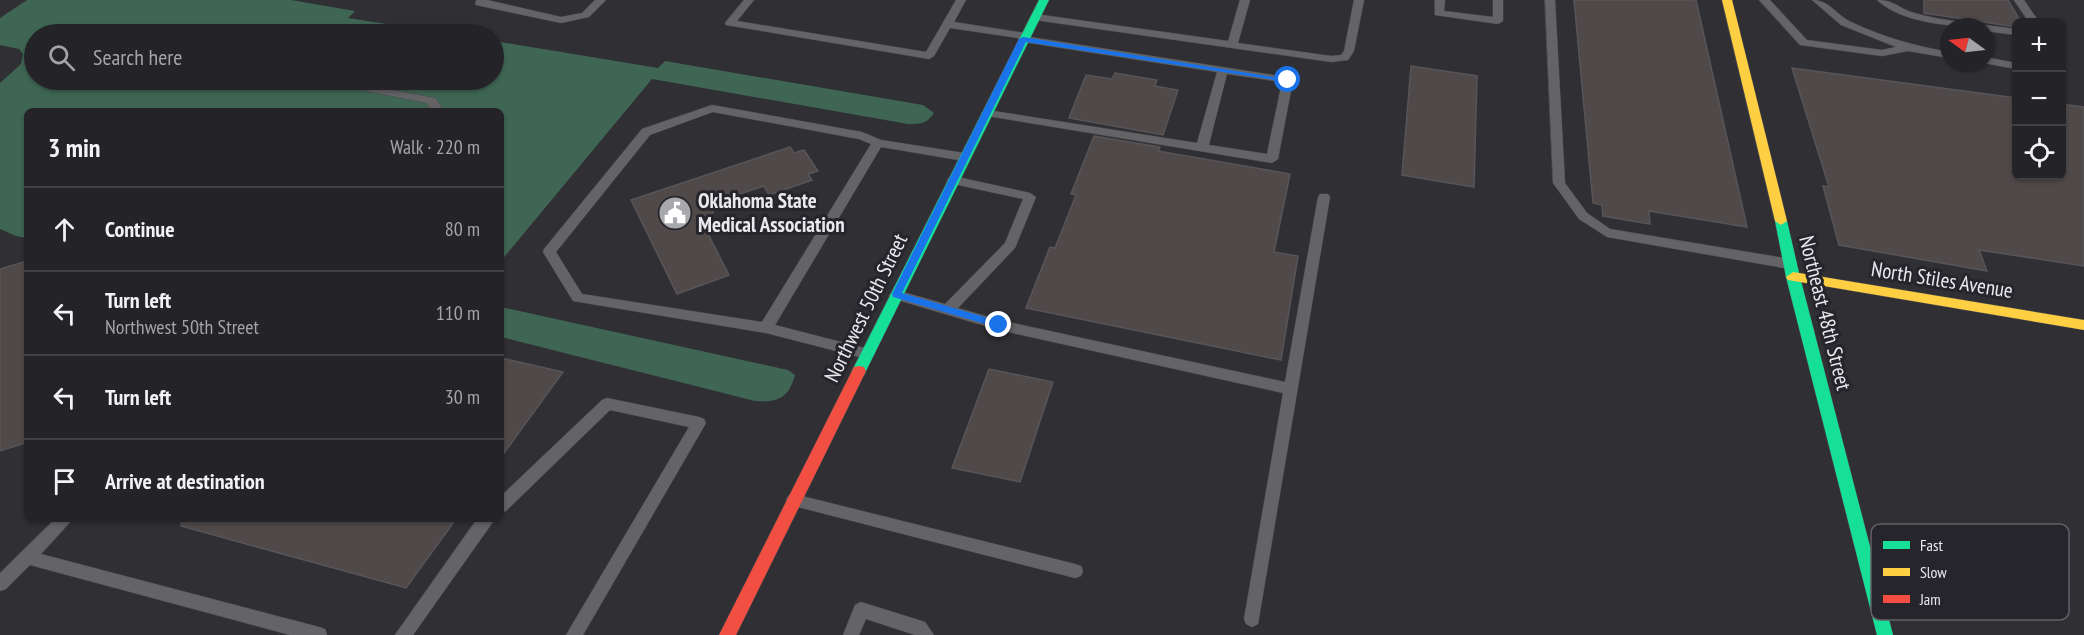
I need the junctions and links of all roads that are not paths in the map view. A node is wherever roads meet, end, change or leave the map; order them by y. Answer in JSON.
{"nodes":[{"id":1,"x":482,"y":0,"type":"edge"},
{"id":2,"x":601,"y":0,"type":"edge"},
{"id":3,"x":749,"y":0,"type":"edge"},
{"id":4,"x":961,"y":0,"type":"edge"},
{"id":5,"x":1044,"y":0,"type":"edge"},
{"id":6,"x":1245,"y":0,"type":"edge"},
{"id":7,"x":1359,"y":0,"type":"edge"},
{"id":8,"x":1440,"y":0,"type":"edge"},
{"id":9,"x":1498,"y":0,"type":"edge"},
{"id":10,"x":1550,"y":0,"type":"edge"},
{"id":11,"x":1727,"y":0,"type":"edge"},
{"id":12,"x":1764,"y":0,"type":"edge"},
{"id":13,"x":1817,"y":0,"type":"edge"},
{"id":14,"x":1882,"y":0,"type":"edge"},
{"id":15,"x":2019,"y":0,"type":"edge"},
{"id":16,"x":1035,"y":17,"type":"junction"},
{"id":17,"x":2031,"y":18,"type":"edge"},
{"id":18,"x":1940,"y":20,"type":"edge"},
{"id":19,"x":947,"y":24,"type":"junction"},
{"id":20,"x":1994,"y":29,"type":"edge"},
{"id":21,"x":2012,"y":32,"type":"edge"},
{"id":22,"x":1024,"y":38,"type":"junction"},
{"id":23,"x":1232,"y":44,"type":"junction"},
{"id":24,"x":1908,"y":48,"type":"junction"},
{"id":25,"x":1940,"y":53,"type":"edge"},
{"id":26,"x":1994,"y":62,"type":"edge"},
{"id":27,"x":2012,"y":65,"type":"edge"},
{"id":28,"x":1223,"y":70,"type":"junction"},
{"id":29,"x":377,"y":90,"type":"edge"},
{"id":30,"x":436,"y":108,"type":"edge"},
{"id":31,"x":987,"y":112,"type":"junction"},
{"id":32,"x":878,"y":143,"type":"junction"},
{"id":33,"x":1202,"y":148,"type":"junction"},
{"id":34,"x":964,"y":157,"type":"junction"},
{"id":35,"x":953,"y":180,"type":"junction"},
{"id":36,"x":1324,"y":196,"type":"dead end"},
{"id":37,"x":1791,"y":270,"type":"junction"},
{"id":38,"x":896,"y":294,"type":"junction"},
{"id":39,"x":948,"y":310,"type":"junction"},
{"id":40,"x":2084,"y":325,"type":"edge"},
{"id":41,"x":766,"y":328,"type":"junction"},
{"id":42,"x":867,"y":354,"type":"junction"},
{"id":43,"x":1292,"y":389,"type":"junction"},
{"id":44,"x":794,"y":500,"type":"junction"},
{"id":45,"x":504,"y":503,"type":"edge"},
{"id":46,"x":62,"y":522,"type":"edge"},
{"id":47,"x":484,"y":522,"type":"edge"},
{"id":48,"x":27,"y":557,"type":"junction"},
{"id":49,"x":1075,"y":571,"type":"dead end"},
{"id":50,"x":1871,"y":581,"type":"edge"},
{"id":51,"x":0,"y":584,"type":"edge"},
{"id":52,"x":1252,"y":619,"type":"dead end"},
{"id":53,"x":1881,"y":620,"type":"edge"},
{"id":54,"x":319,"y":635,"type":"edge"},
{"id":55,"x":403,"y":635,"type":"edge"},
{"id":56,"x":574,"y":635,"type":"edge"},
{"id":57,"x":727,"y":635,"type":"edge"},
{"id":58,"x":851,"y":635,"type":"edge"},
{"id":59,"x":926,"y":635,"type":"edge"},
{"id":60,"x":1885,"y":635,"type":"edge"}],
"edges":[{"from":1,"to":2,"type":"lane"},
{"from":3,"to":19,"type":"lane"},
{"from":4,"to":19,"type":"lane"},
{"from":5,"to":16,"type":"street","name":"Northwest 50th Street"},
{"from":6,"to":23,"type":"lane"},
{"from":7,"to":23,"type":"lane"},
{"from":8,"to":9,"type":"lane"},
{"from":10,"to":37,"type":"lane"},
{"from":11,"to":37,"type":"street","name":"Northeast 48th Street"},
{"from":12,"to":24,"type":"lane"},
{"from":13,"to":24,"type":"lane"},
{"from":14,"to":18,"type":"lane"},
{"from":15,"to":17,"type":"lane"},
{"from":16,"to":22,"type":"street","name":"Northwest 50th Street"},
{"from":16,"to":23,"type":"lane"},
{"from":19,"to":22,"type":"lane"},
{"from":20,"to":21,"type":"lane"},
{"from":22,"to":28,"type":"lane"},
{"from":22,"to":31,"type":"street","name":"Northwest 50th Street"},
{"from":24,"to":25,"type":"lane"},
{"from":26,"to":27,"type":"lane"},
{"from":28,"to":33,"type":"lane"},
{"from":28,"to":33,"type":"lane"},
{"from":29,"to":30,"type":"lane"},
{"from":31,"to":33,"type":"lane"},
{"from":31,"to":34,"type":"street","name":"Northwest 50th Street"},
{"from":32,"to":34,"type":"lane"},
{"from":32,"to":41,"type":"lane"},
{"from":32,"to":41,"type":"lane"},
{"from":34,"to":35,"type":"street","name":"Northwest 50th Street"},
{"from":35,"to":38,"type":"street","name":"Northwest 50th Street"},
{"from":35,"to":39,"type":"lane"},
{"from":36,"to":43,"type":"lane"},
{"from":37,"to":40,"type":"street","name":"North Stiles Avenue"},
{"from":37,"to":50,"type":"street","name":"Northeast 48th Street"},
{"from":38,"to":39,"type":"lane"},
{"from":38,"to":42,"type":"street","name":"Northwest 50th Street"},
{"from":39,"to":43,"type":"lane"},
{"from":41,"to":42,"type":"lane"},
{"from":42,"to":44,"type":"street","name":"Northwest 50th Street"},
{"from":43,"to":52,"type":"lane"},
{"from":44,"to":49,"type":"lane"},
{"from":44,"to":57,"type":"street","name":"Northwest 50th Street"},
{"from":45,"to":56,"type":"lane"},
{"from":46,"to":48,"type":"lane"},
{"from":47,"to":55,"type":"lane"},
{"from":48,"to":51,"type":"lane"},
{"from":48,"to":54,"type":"lane"},
{"from":53,"to":60,"type":"street","name":"Northeast 48th Street"},
{"from":58,"to":59,"type":"lane"}]}
